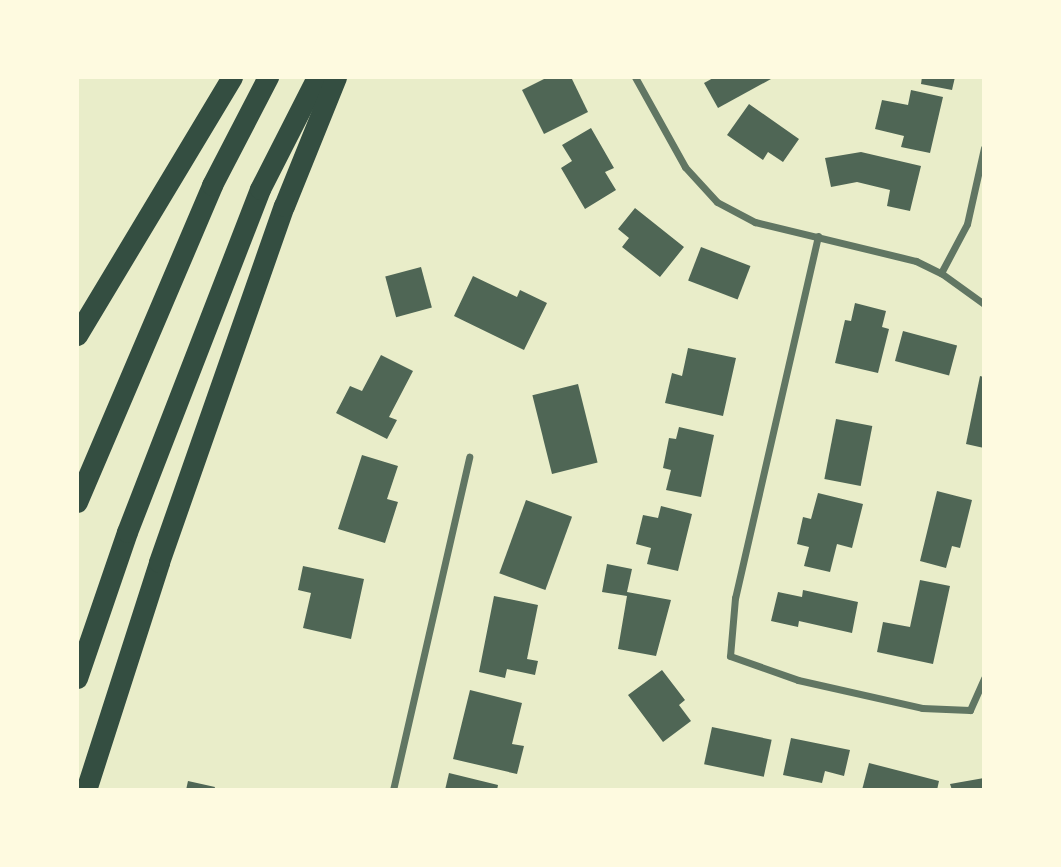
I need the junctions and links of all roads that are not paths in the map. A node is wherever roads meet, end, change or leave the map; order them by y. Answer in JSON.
{"nodes":[{"id":1,"x":232,"y":77,"type":"edge"},
{"id":2,"x":268,"y":77,"type":"edge"},
{"id":3,"x":317,"y":77,"type":"edge"},
{"id":4,"x":336,"y":77,"type":"edge"},
{"id":5,"x":635,"y":77,"type":"edge"},
{"id":6,"x":984,"y":148,"type":"edge"},
{"id":7,"x":818,"y":236,"type":"junction"},
{"id":8,"x":941,"y":273,"type":"junction"},
{"id":9,"x":984,"y":304,"type":"edge"},
{"id":10,"x":77,"y":335,"type":"edge"},
{"id":11,"x":469,"y":457,"type":"dead end"},
{"id":12,"x":77,"y":502,"type":"edge"},
{"id":13,"x":77,"y":678,"type":"edge"},
{"id":14,"x":984,"y":678,"type":"edge"},
{"id":15,"x":86,"y":790,"type":"edge"},
{"id":16,"x":393,"y":790,"type":"edge"}],
"edges":[{"from":1,"to":10,"type":"highway"},
{"from":2,"to":12,"type":"highway"},
{"from":3,"to":13,"type":"highway"},
{"from":4,"to":15,"type":"highway"},
{"from":5,"to":7,"type":"street"},
{"from":6,"to":8,"type":"street"},
{"from":7,"to":8,"type":"street"},
{"from":7,"to":14,"type":"street"},
{"from":8,"to":9,"type":"street"},
{"from":11,"to":16,"type":"street"}]}
